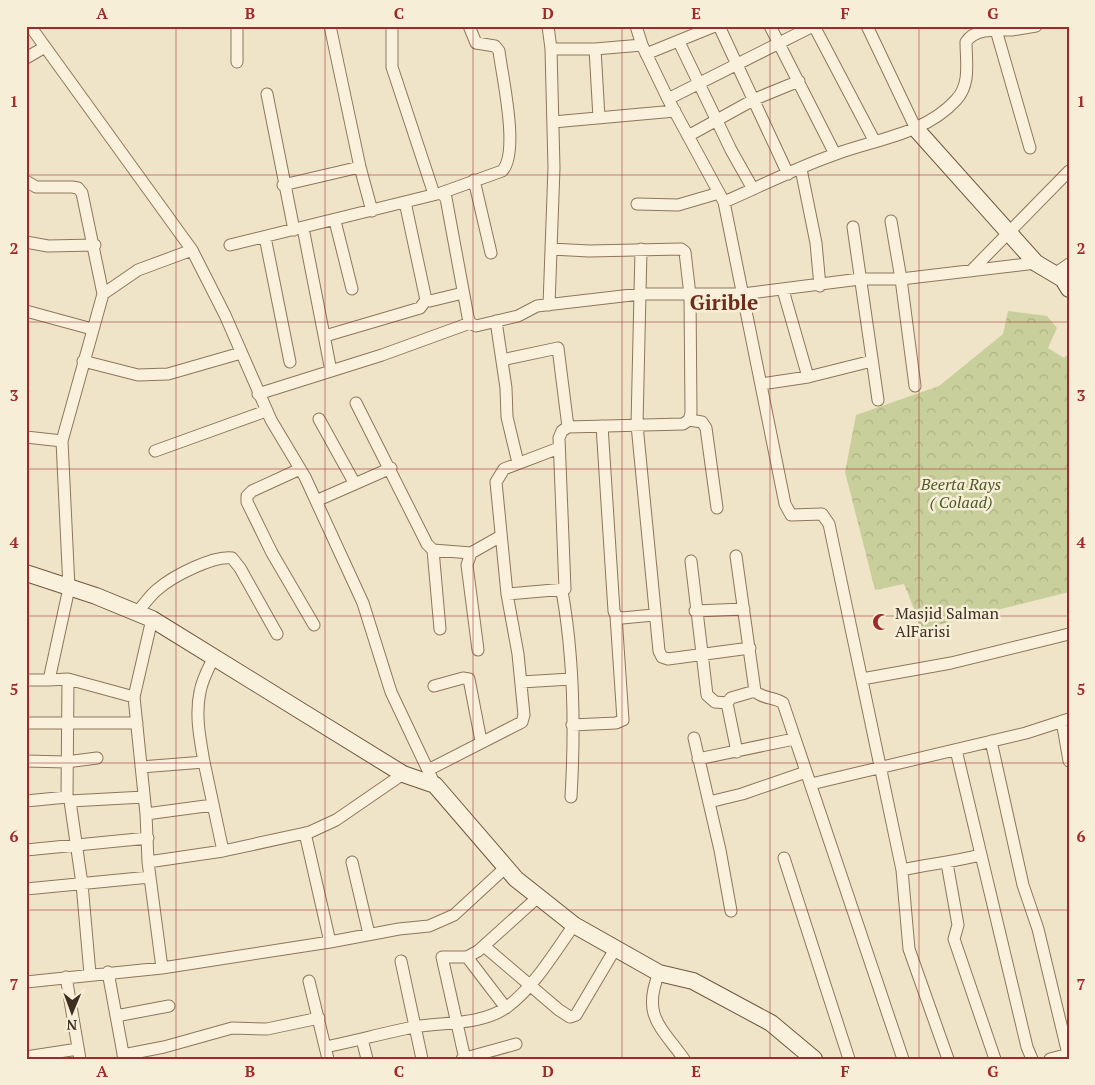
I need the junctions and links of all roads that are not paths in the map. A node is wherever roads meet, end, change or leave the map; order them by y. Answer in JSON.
{"nodes":[{"id":1,"x":30,"y":26,"type":"edge"},
{"id":2,"x":237,"y":26,"type":"edge"},
{"id":3,"x":330,"y":26,"type":"edge"},
{"id":4,"x":392,"y":26,"type":"edge"},
{"id":5,"x":469,"y":26,"type":"edge"},
{"id":6,"x":548,"y":26,"type":"edge"},
{"id":7,"x":636,"y":26,"type":"edge"},
{"id":8,"x":715,"y":26,"type":"edge"},
{"id":9,"x":719,"y":26,"type":"edge"},
{"id":10,"x":770,"y":26,"type":"edge"},
{"id":11,"x":814,"y":26,"type":"edge"},
{"id":12,"x":867,"y":26,"type":"edge"},
{"id":13,"x":1036,"y":26,"type":"edge"},
{"id":14,"x":1011,"y":28,"type":"edge"},
{"id":15,"x":996,"y":30,"type":"junction"},
{"id":16,"x":679,"y":42,"type":"junction"},
{"id":17,"x":779,"y":42,"type":"junction"},
{"id":18,"x":45,"y":47,"type":"junction"},
{"id":19,"x":550,"y":49,"type":"junction"},
{"id":20,"x":595,"y":49,"type":"junction"},
{"id":21,"x":644,"y":50,"type":"junction"},
{"id":22,"x":26,"y":58,"type":"edge"},
{"id":23,"x":237,"y":62,"type":"dead end"},
{"id":24,"x":737,"y":63,"type":"junction"},
{"id":25,"x":799,"y":81,"type":"junction"},
{"id":26,"x":699,"y":83,"type":"junction"},
{"id":27,"x":266,"y":94,"type":"dead end"},
{"id":28,"x":668,"y":99,"type":"junction"},
{"id":29,"x":755,"y":99,"type":"junction"},
{"id":30,"x":674,"y":111,"type":"junction"},
{"id":31,"x":599,"y":118,"type":"junction"},
{"id":32,"x":717,"y":120,"type":"junction"},
{"id":33,"x":553,"y":122,"type":"junction"},
{"id":34,"x":916,"y":129,"type":"junction"},
{"id":35,"x":688,"y":136,"type":"junction"},
{"id":36,"x":875,"y":142,"type":"junction"},
{"id":37,"x":1030,"y":148,"type":"dead end"},
{"id":38,"x":835,"y":154,"type":"junction"},
{"id":39,"x":360,"y":167,"type":"junction"},
{"id":40,"x":801,"y":169,"type":"junction"},
{"id":41,"x":1069,"y":171,"type":"edge"},
{"id":42,"x":788,"y":174,"type":"junction"},
{"id":43,"x":474,"y":180,"type":"junction"},
{"id":44,"x":26,"y":181,"type":"edge"},
{"id":45,"x":283,"y":185,"type":"junction"},
{"id":46,"x":754,"y":189,"type":"junction"},
{"id":47,"x":438,"y":194,"type":"junction"},
{"id":48,"x":722,"y":197,"type":"junction"},
{"id":49,"x":405,"y":202,"type":"junction"},
{"id":50,"x":637,"y":204,"type":"dead end"},
{"id":51,"x":372,"y":211,"type":"junction"},
{"id":52,"x":335,"y":221,"type":"junction"},
{"id":53,"x":891,"y":221,"type":"dead end"},
{"id":54,"x":853,"y":226,"type":"dead end"},
{"id":55,"x":299,"y":229,"type":"junction"},
{"id":56,"x":1009,"y":232,"type":"junction"},
{"id":57,"x":265,"y":237,"type":"junction"},
{"id":58,"x":26,"y":242,"type":"edge"},
{"id":59,"x":95,"y":245,"type":"junction"},
{"id":60,"x":230,"y":245,"type":"dead end"},
{"id":61,"x":550,"y":249,"type":"junction"},
{"id":62,"x":641,"y":249,"type":"junction"},
{"id":63,"x":192,"y":250,"type":"junction"},
{"id":64,"x":491,"y":254,"type":"dead end"},
{"id":65,"x":1036,"y":263,"type":"junction"},
{"id":66,"x":1062,"y":269,"type":"edge"},
{"id":67,"x":971,"y":271,"type":"junction"},
{"id":68,"x":860,"y":279,"type":"junction"},
{"id":69,"x":901,"y":279,"type":"junction"},
{"id":70,"x":820,"y":286,"type":"junction"},
{"id":71,"x":352,"y":289,"type":"dead end"},
{"id":72,"x":783,"y":290,"type":"junction"},
{"id":73,"x":1069,"y":290,"type":"edge"},
{"id":74,"x":463,"y":293,"type":"junction"},
{"id":75,"x":103,"y":294,"type":"junction"},
{"id":76,"x":640,"y":294,"type":"junction"},
{"id":77,"x":743,"y":294,"type":"junction"},
{"id":78,"x":690,"y":295,"type":"junction"},
{"id":79,"x":426,"y":300,"type":"junction"},
{"id":80,"x":549,"y":305,"type":"junction"},
{"id":81,"x":26,"y":311,"type":"edge"},
{"id":82,"x":496,"y":321,"type":"junction"},
{"id":83,"x":470,"y":323,"type":"junction"},
{"id":84,"x":92,"y":329,"type":"junction"},
{"id":85,"x":325,"y":336,"type":"junction"},
{"id":86,"x":241,"y":353,"type":"junction"},
{"id":87,"x":502,"y":360,"type":"junction"},
{"id":88,"x":83,"y":361,"type":"junction"},
{"id":89,"x":872,"y":361,"type":"junction"},
{"id":90,"x":290,"y":362,"type":"dead end"},
{"id":91,"x":332,"y":371,"type":"junction"},
{"id":92,"x":808,"y":377,"type":"junction"},
{"id":93,"x":761,"y":384,"type":"junction"},
{"id":94,"x":915,"y":386,"type":"dead end"},
{"id":95,"x":258,"y":394,"type":"junction"},
{"id":96,"x":878,"y":400,"type":"dead end"},
{"id":97,"x":356,"y":403,"type":"dead end"},
{"id":98,"x":266,"y":411,"type":"junction"},
{"id":99,"x":319,"y":419,"type":"dead end"},
{"id":100,"x":689,"y":420,"type":"junction"},
{"id":101,"x":637,"y":425,"type":"junction"},
{"id":102,"x":602,"y":426,"type":"junction"},
{"id":103,"x":568,"y":427,"type":"junction"},
{"id":104,"x":26,"y":437,"type":"edge"},
{"id":105,"x":62,"y":441,"type":"junction"},
{"id":106,"x":559,"y":448,"type":"junction"},
{"id":107,"x":155,"y":451,"type":"dead end"},
{"id":108,"x":518,"y":463,"type":"junction"},
{"id":109,"x":390,"y":468,"type":"junction"},
{"id":110,"x":300,"y":469,"type":"junction"},
{"id":111,"x":355,"y":484,"type":"junction"},
{"id":112,"x":316,"y":501,"type":"junction"},
{"id":113,"x":717,"y":508,"type":"dead end"},
{"id":114,"x":501,"y":536,"type":"junction"},
{"id":115,"x":433,"y":550,"type":"junction"},
{"id":116,"x":471,"y":553,"type":"junction"},
{"id":117,"x":736,"y":556,"type":"dead end"},
{"id":118,"x":690,"y":561,"type":"dead end"},
{"id":119,"x":26,"y":574,"type":"edge"},
{"id":120,"x":70,"y":588,"type":"junction"},
{"id":121,"x":562,"y":591,"type":"junction"},
{"id":122,"x":507,"y":594,"type":"junction"},
{"id":123,"x":744,"y":609,"type":"junction"},
{"id":124,"x":695,"y":611,"type":"junction"},
{"id":125,"x":654,"y":615,"type":"junction"},
{"id":126,"x":144,"y":616,"type":"junction"},
{"id":127,"x":616,"y":616,"type":"junction"},
{"id":128,"x":314,"y":625,"type":"dead end"},
{"id":129,"x":440,"y":629,"type":"dead end"},
{"id":130,"x":277,"y":634,"type":"dead end"},
{"id":131,"x":1069,"y":634,"type":"edge"},
{"id":132,"x":750,"y":648,"type":"junction"},
{"id":133,"x":478,"y":650,"type":"dead end"},
{"id":134,"x":701,"y":655,"type":"junction"},
{"id":135,"x":212,"y":658,"type":"junction"},
{"id":136,"x":68,"y":679,"type":"junction"},
{"id":137,"x":571,"y":679,"type":"junction"},
{"id":138,"x":862,"y":679,"type":"junction"},
{"id":139,"x":26,"y":680,"type":"edge"},
{"id":140,"x":49,"y":680,"type":"junction"},
{"id":141,"x":521,"y":682,"type":"junction"},
{"id":142,"x":434,"y":686,"type":"dead end"},
{"id":143,"x":755,"y":691,"type":"junction"},
{"id":144,"x":134,"y":697,"type":"junction"},
{"id":145,"x":726,"y":703,"type":"junction"},
{"id":146,"x":1065,"y":720,"type":"edge"},
{"id":147,"x":67,"y":722,"type":"junction"},
{"id":148,"x":26,"y":723,"type":"edge"},
{"id":149,"x":136,"y":723,"type":"junction"},
{"id":150,"x":572,"y":725,"type":"junction"},
{"id":151,"x":694,"y":738,"type":"dead end"},
{"id":152,"x":794,"y":739,"type":"junction"},
{"id":153,"x":481,"y":741,"type":"junction"},
{"id":154,"x":991,"y":741,"type":"junction"},
{"id":155,"x":956,"y":750,"type":"junction"},
{"id":156,"x":737,"y":752,"type":"junction"},
{"id":157,"x":97,"y":758,"type":"dead end"},
{"id":158,"x":698,"y":759,"type":"junction"},
{"id":159,"x":26,"y":761,"type":"edge"},
{"id":160,"x":1069,"y":761,"type":"edge"},
{"id":161,"x":66,"y":762,"type":"junction"},
{"id":162,"x":204,"y":762,"type":"junction"},
{"id":163,"x":141,"y":767,"type":"junction"},
{"id":164,"x":880,"y":768,"type":"junction"},
{"id":165,"x":428,"y":770,"type":"junction"},
{"id":166,"x":806,"y":772,"type":"junction"},
{"id":167,"x":403,"y":774,"type":"junction"},
{"id":168,"x":810,"y":784,"type":"junction"},
{"id":169,"x":435,"y":785,"type":"junction"},
{"id":170,"x":144,"y":797,"type":"junction"},
{"id":171,"x":571,"y":797,"type":"dead end"},
{"id":172,"x":68,"y":799,"type":"junction"},
{"id":173,"x":26,"y":801,"type":"edge"},
{"id":174,"x":709,"y":802,"type":"junction"},
{"id":175,"x":213,"y":805,"type":"junction"},
{"id":176,"x":146,"y":814,"type":"junction"},
{"id":177,"x":305,"y":833,"type":"junction"},
{"id":178,"x":148,"y":838,"type":"junction"},
{"id":179,"x":76,"y":846,"type":"junction"},
{"id":180,"x":26,"y":850,"type":"edge"},
{"id":181,"x":223,"y":851,"type":"junction"},
{"id":182,"x":980,"y":855,"type":"junction"},
{"id":183,"x":784,"y":858,"type":"dead end"},
{"id":184,"x":148,"y":862,"type":"junction"},
{"id":185,"x":352,"y":862,"type":"dead end"},
{"id":186,"x":946,"y":863,"type":"junction"},
{"id":187,"x":505,"y":868,"type":"junction"},
{"id":188,"x":902,"y":870,"type":"junction"},
{"id":189,"x":150,"y":877,"type":"junction"},
{"id":190,"x":82,"y":884,"type":"junction"},
{"id":191,"x":26,"y":889,"type":"edge"},
{"id":192,"x":537,"y":898,"type":"junction"},
{"id":193,"x":731,"y":911,"type":"dead end"},
{"id":194,"x":574,"y":925,"type":"junction"},
{"id":195,"x":369,"y":934,"type":"junction"},
{"id":196,"x":330,"y":942,"type":"junction"},
{"id":197,"x":484,"y":946,"type":"junction"},
{"id":198,"x":614,"y":949,"type":"junction"},
{"id":199,"x":467,"y":957,"type":"junction"},
{"id":200,"x":400,"y":961,"type":"dead end"},
{"id":201,"x":162,"y":968,"type":"junction"},
{"id":202,"x":108,"y":972,"type":"junction"},
{"id":203,"x":659,"y":973,"type":"junction"},
{"id":204,"x":90,"y":974,"type":"junction"},
{"id":205,"x":66,"y":977,"type":"junction"},
{"id":206,"x":309,"y":981,"type":"dead end"},
{"id":207,"x":26,"y":982,"type":"edge"},
{"id":208,"x":529,"y":986,"type":"junction"},
{"id":209,"x":169,"y":1006,"type":"dead end"},
{"id":210,"x":506,"y":1008,"type":"junction"},
{"id":211,"x":116,"y":1016,"type":"junction"},
{"id":212,"x":319,"y":1018,"type":"junction"},
{"id":213,"x":455,"y":1024,"type":"junction"},
{"id":214,"x":416,"y":1027,"type":"junction"},
{"id":215,"x":362,"y":1039,"type":"junction"},
{"id":216,"x":516,"y":1044,"type":"dead end"},
{"id":217,"x":164,"y":1047,"type":"junction"},
{"id":218,"x":327,"y":1053,"type":"edge"},
{"id":219,"x":79,"y":1054,"type":"edge"},
{"id":220,"x":1068,"y":1054,"type":"edge"},
{"id":221,"x":26,"y":1057,"type":"edge"},
{"id":222,"x":124,"y":1057,"type":"edge"},
{"id":223,"x":167,"y":1059,"type":"edge"},
{"id":224,"x":367,"y":1059,"type":"edge"},
{"id":225,"x":422,"y":1059,"type":"edge"},
{"id":226,"x":464,"y":1059,"type":"edge"},
{"id":227,"x":684,"y":1059,"type":"edge"},
{"id":228,"x":814,"y":1059,"type":"edge"},
{"id":229,"x":849,"y":1059,"type":"edge"},
{"id":230,"x":903,"y":1059,"type":"edge"},
{"id":231,"x":948,"y":1059,"type":"edge"},
{"id":232,"x":995,"y":1059,"type":"edge"},
{"id":233,"x":1032,"y":1059,"type":"edge"},
{"id":234,"x":1050,"y":1059,"type":"edge"}],
"edges":[{"from":1,"to":18,"type":"street"},
{"from":2,"to":23,"type":"street"},
{"from":3,"to":39,"type":"street"},
{"from":4,"to":47,"type":"street"},
{"from":5,"to":43,"type":"street"},
{"from":6,"to":19,"type":"street"},
{"from":7,"to":21,"type":"street"},
{"from":8,"to":16,"type":"street"},
{"from":9,"to":24,"type":"street"},
{"from":10,"to":17,"type":"street"},
{"from":11,"to":17,"type":"street"},
{"from":11,"to":36,"type":"street"},
{"from":12,"to":34,"type":"street"},
{"from":13,"to":14,"type":"street"},
{"from":14,"to":15,"type":"street"},
{"from":15,"to":34,"type":"street"},
{"from":15,"to":37,"type":"street"},
{"from":16,"to":21,"type":"street"},
{"from":16,"to":26,"type":"street"},
{"from":17,"to":24,"type":"street"},
{"from":17,"to":25,"type":"street"},
{"from":18,"to":22,"type":"street"},
{"from":18,"to":63,"type":"street"},
{"from":19,"to":20,"type":"street"},
{"from":19,"to":33,"type":"street"},
{"from":20,"to":21,"type":"street"},
{"from":20,"to":31,"type":"street"},
{"from":21,"to":28,"type":"street"},
{"from":24,"to":26,"type":"street"},
{"from":24,"to":29,"type":"street"},
{"from":25,"to":29,"type":"street"},
{"from":25,"to":38,"type":"street"},
{"from":26,"to":28,"type":"street"},
{"from":26,"to":32,"type":"street"},
{"from":27,"to":45,"type":"street"},
{"from":28,"to":30,"type":"street"},
{"from":29,"to":32,"type":"street"},
{"from":29,"to":42,"type":"street"},
{"from":30,"to":31,"type":"street"},
{"from":30,"to":35,"type":"street"},
{"from":31,"to":33,"type":"street"},
{"from":32,"to":35,"type":"street"},
{"from":32,"to":46,"type":"street"},
{"from":33,"to":61,"type":"street"},
{"from":34,"to":36,"type":"street"},
{"from":34,"to":56,"type":"street"},
{"from":35,"to":48,"type":"street"},
{"from":36,"to":38,"type":"street"},
{"from":38,"to":40,"type":"street"},
{"from":39,"to":45,"type":"street"},
{"from":39,"to":51,"type":"street"},
{"from":40,"to":42,"type":"street"},
{"from":40,"to":70,"type":"street"},
{"from":41,"to":56,"type":"street"},
{"from":42,"to":46,"type":"street"},
{"from":43,"to":47,"type":"street"},
{"from":43,"to":64,"type":"street"},
{"from":44,"to":59,"type":"street"},
{"from":45,"to":55,"type":"street"},
{"from":46,"to":48,"type":"street"},
{"from":47,"to":49,"type":"street"},
{"from":47,"to":74,"type":"street"},
{"from":48,"to":50,"type":"street"},
{"from":48,"to":77,"type":"street"},
{"from":49,"to":51,"type":"street"},
{"from":49,"to":79,"type":"street"},
{"from":51,"to":52,"type":"street"},
{"from":52,"to":55,"type":"street"},
{"from":52,"to":71,"type":"street"},
{"from":53,"to":69,"type":"street"},
{"from":54,"to":68,"type":"street"},
{"from":55,"to":57,"type":"street"},
{"from":55,"to":85,"type":"street"},
{"from":56,"to":65,"type":"street"},
{"from":56,"to":67,"type":"street"},
{"from":57,"to":60,"type":"street"},
{"from":57,"to":90,"type":"street"},
{"from":58,"to":59,"type":"street"},
{"from":59,"to":75,"type":"street"},
{"from":61,"to":62,"type":"street"},
{"from":61,"to":80,"type":"street"},
{"from":62,"to":76,"type":"street"},
{"from":62,"to":78,"type":"street"},
{"from":63,"to":75,"type":"street"},
{"from":63,"to":86,"type":"street"},
{"from":65,"to":66,"type":"street"},
{"from":65,"to":67,"type":"street"},
{"from":66,"to":73,"type":"street"},
{"from":67,"to":69,"type":"street"},
{"from":68,"to":69,"type":"street"},
{"from":68,"to":70,"type":"street"},
{"from":68,"to":89,"type":"street"},
{"from":69,"to":94,"type":"street"},
{"from":70,"to":72,"type":"street"},
{"from":72,"to":77,"type":"street"},
{"from":72,"to":92,"type":"street"},
{"from":74,"to":79,"type":"street"},
{"from":74,"to":83,"type":"street"},
{"from":75,"to":84,"type":"street"},
{"from":76,"to":78,"type":"street"},
{"from":76,"to":80,"type":"street"},
{"from":76,"to":101,"type":"street"},
{"from":77,"to":78,"type":"street"},
{"from":77,"to":93,"type":"street"},
{"from":78,"to":100,"type":"street"},
{"from":79,"to":85,"type":"street"},
{"from":80,"to":82,"type":"street"},
{"from":81,"to":84,"type":"street"},
{"from":82,"to":83,"type":"street"},
{"from":82,"to":87,"type":"street"},
{"from":83,"to":91,"type":"street"},
{"from":84,"to":88,"type":"street"},
{"from":85,"to":91,"type":"street"},
{"from":86,"to":88,"type":"street"},
{"from":86,"to":95,"type":"street"},
{"from":87,"to":103,"type":"street"},
{"from":87,"to":108,"type":"street"},
{"from":88,"to":105,"type":"street"},
{"from":89,"to":92,"type":"street"},
{"from":89,"to":96,"type":"street"},
{"from":91,"to":95,"type":"street"},
{"from":92,"to":93,"type":"street"},
{"from":93,"to":138,"type":"street"},
{"from":95,"to":98,"type":"street"},
{"from":97,"to":109,"type":"street"},
{"from":98,"to":107,"type":"street"},
{"from":98,"to":110,"type":"street"},
{"from":99,"to":111,"type":"street"},
{"from":100,"to":101,"type":"street"},
{"from":100,"to":113,"type":"street"},
{"from":101,"to":102,"type":"street"},
{"from":101,"to":125,"type":"street"},
{"from":102,"to":103,"type":"street"},
{"from":102,"to":127,"type":"street"},
{"from":103,"to":106,"type":"street"},
{"from":104,"to":105,"type":"street"},
{"from":105,"to":120,"type":"street"},
{"from":106,"to":108,"type":"street"},
{"from":106,"to":121,"type":"street"},
{"from":108,"to":114,"type":"street"},
{"from":109,"to":111,"type":"street"},
{"from":109,"to":115,"type":"street"},
{"from":110,"to":112,"type":"street"},
{"from":110,"to":128,"type":"street"},
{"from":111,"to":112,"type":"street"},
{"from":112,"to":165,"type":"street"},
{"from":114,"to":116,"type":"street"},
{"from":114,"to":122,"type":"street"},
{"from":115,"to":116,"type":"street"},
{"from":115,"to":129,"type":"street"},
{"from":116,"to":133,"type":"street"},
{"from":117,"to":123,"type":"street"},
{"from":118,"to":124,"type":"street"},
{"from":119,"to":120,"type":"street"},
{"from":120,"to":126,"type":"street"},
{"from":120,"to":140,"type":"street"},
{"from":121,"to":122,"type":"street"},
{"from":121,"to":137,"type":"street"},
{"from":122,"to":141,"type":"street"},
{"from":123,"to":124,"type":"street"},
{"from":123,"to":132,"type":"street"},
{"from":124,"to":134,"type":"street"},
{"from":125,"to":127,"type":"street"},
{"from":125,"to":134,"type":"street"},
{"from":126,"to":130,"type":"street"},
{"from":126,"to":135,"type":"street"},
{"from":126,"to":144,"type":"street"},
{"from":127,"to":150,"type":"street"},
{"from":131,"to":138,"type":"street"},
{"from":132,"to":134,"type":"street"},
{"from":132,"to":143,"type":"street"},
{"from":134,"to":145,"type":"street"},
{"from":135,"to":162,"type":"street"},
{"from":135,"to":167,"type":"street"},
{"from":136,"to":140,"type":"street"},
{"from":136,"to":144,"type":"street"},
{"from":136,"to":147,"type":"street"},
{"from":137,"to":141,"type":"street"},
{"from":137,"to":150,"type":"street"},
{"from":138,"to":164,"type":"street"},
{"from":139,"to":140,"type":"street"},
{"from":141,"to":153,"type":"street"},
{"from":142,"to":153,"type":"street"},
{"from":143,"to":145,"type":"street"},
{"from":143,"to":152,"type":"street"},
{"from":144,"to":149,"type":"street"},
{"from":145,"to":156,"type":"street"},
{"from":146,"to":154,"type":"street"},
{"from":146,"to":160,"type":"street"},
{"from":147,"to":148,"type":"street"},
{"from":147,"to":149,"type":"street"},
{"from":147,"to":161,"type":"street"},
{"from":149,"to":163,"type":"street"},
{"from":150,"to":171,"type":"street"},
{"from":151,"to":158,"type":"street"},
{"from":152,"to":156,"type":"street"},
{"from":152,"to":166,"type":"street"},
{"from":153,"to":165,"type":"street"},
{"from":154,"to":155,"type":"street"},
{"from":154,"to":220,"type":"street"},
{"from":155,"to":164,"type":"street"},
{"from":155,"to":182,"type":"street"},
{"from":156,"to":158,"type":"street"},
{"from":157,"to":161,"type":"street"},
{"from":158,"to":174,"type":"street"},
{"from":159,"to":161,"type":"street"},
{"from":161,"to":172,"type":"street"},
{"from":162,"to":163,"type":"street"},
{"from":162,"to":175,"type":"street"},
{"from":163,"to":170,"type":"street"},
{"from":164,"to":168,"type":"street"},
{"from":164,"to":188,"type":"street"},
{"from":165,"to":169,"type":"street"},
{"from":166,"to":168,"type":"street"},
{"from":166,"to":174,"type":"street"},
{"from":167,"to":169,"type":"street"},
{"from":167,"to":177,"type":"street"},
{"from":168,"to":230,"type":"street"},
{"from":169,"to":187,"type":"street"},
{"from":170,"to":172,"type":"street"},
{"from":170,"to":176,"type":"street"},
{"from":172,"to":173,"type":"street"},
{"from":172,"to":179,"type":"street"},
{"from":174,"to":193,"type":"street"},
{"from":175,"to":176,"type":"street"},
{"from":175,"to":181,"type":"street"},
{"from":176,"to":178,"type":"street"},
{"from":177,"to":181,"type":"street"},
{"from":177,"to":196,"type":"street"},
{"from":178,"to":179,"type":"street"},
{"from":178,"to":184,"type":"street"},
{"from":179,"to":180,"type":"street"},
{"from":179,"to":190,"type":"street"},
{"from":181,"to":184,"type":"street"},
{"from":182,"to":186,"type":"street"},
{"from":182,"to":233,"type":"street"},
{"from":183,"to":229,"type":"street"},
{"from":184,"to":189,"type":"street"},
{"from":185,"to":195,"type":"street"},
{"from":186,"to":188,"type":"street"},
{"from":186,"to":232,"type":"street"},
{"from":187,"to":192,"type":"street"},
{"from":187,"to":195,"type":"street"},
{"from":188,"to":231,"type":"street"},
{"from":189,"to":190,"type":"street"},
{"from":189,"to":201,"type":"street"},
{"from":190,"to":191,"type":"street"},
{"from":190,"to":204,"type":"street"},
{"from":192,"to":194,"type":"street"},
{"from":192,"to":197,"type":"street"},
{"from":194,"to":198,"type":"street"},
{"from":194,"to":208,"type":"street"},
{"from":195,"to":196,"type":"street"},
{"from":196,"to":201,"type":"street"},
{"from":197,"to":199,"type":"street"},
{"from":197,"to":208,"type":"street"},
{"from":198,"to":203,"type":"street"},
{"from":198,"to":208,"type":"street"},
{"from":199,"to":210,"type":"street"},
{"from":199,"to":213,"type":"street"},
{"from":200,"to":214,"type":"street"},
{"from":201,"to":202,"type":"street"},
{"from":202,"to":204,"type":"street"},
{"from":202,"to":211,"type":"street"},
{"from":203,"to":227,"type":"street"},
{"from":203,"to":228,"type":"street"},
{"from":204,"to":205,"type":"street"},
{"from":205,"to":207,"type":"street"},
{"from":205,"to":219,"type":"street"},
{"from":206,"to":212,"type":"street"},
{"from":208,"to":210,"type":"street"},
{"from":209,"to":211,"type":"street"},
{"from":210,"to":213,"type":"street"},
{"from":211,"to":222,"type":"street"},
{"from":212,"to":217,"type":"street"},
{"from":212,"to":218,"type":"street"},
{"from":213,"to":214,"type":"street"},
{"from":213,"to":226,"type":"street"},
{"from":214,"to":215,"type":"street"},
{"from":214,"to":225,"type":"street"},
{"from":215,"to":218,"type":"street"},
{"from":215,"to":224,"type":"street"},
{"from":216,"to":226,"type":"street"},
{"from":217,"to":222,"type":"street"},
{"from":217,"to":223,"type":"street"},
{"from":219,"to":221,"type":"street"},
{"from":220,"to":234,"type":"street"}]}
